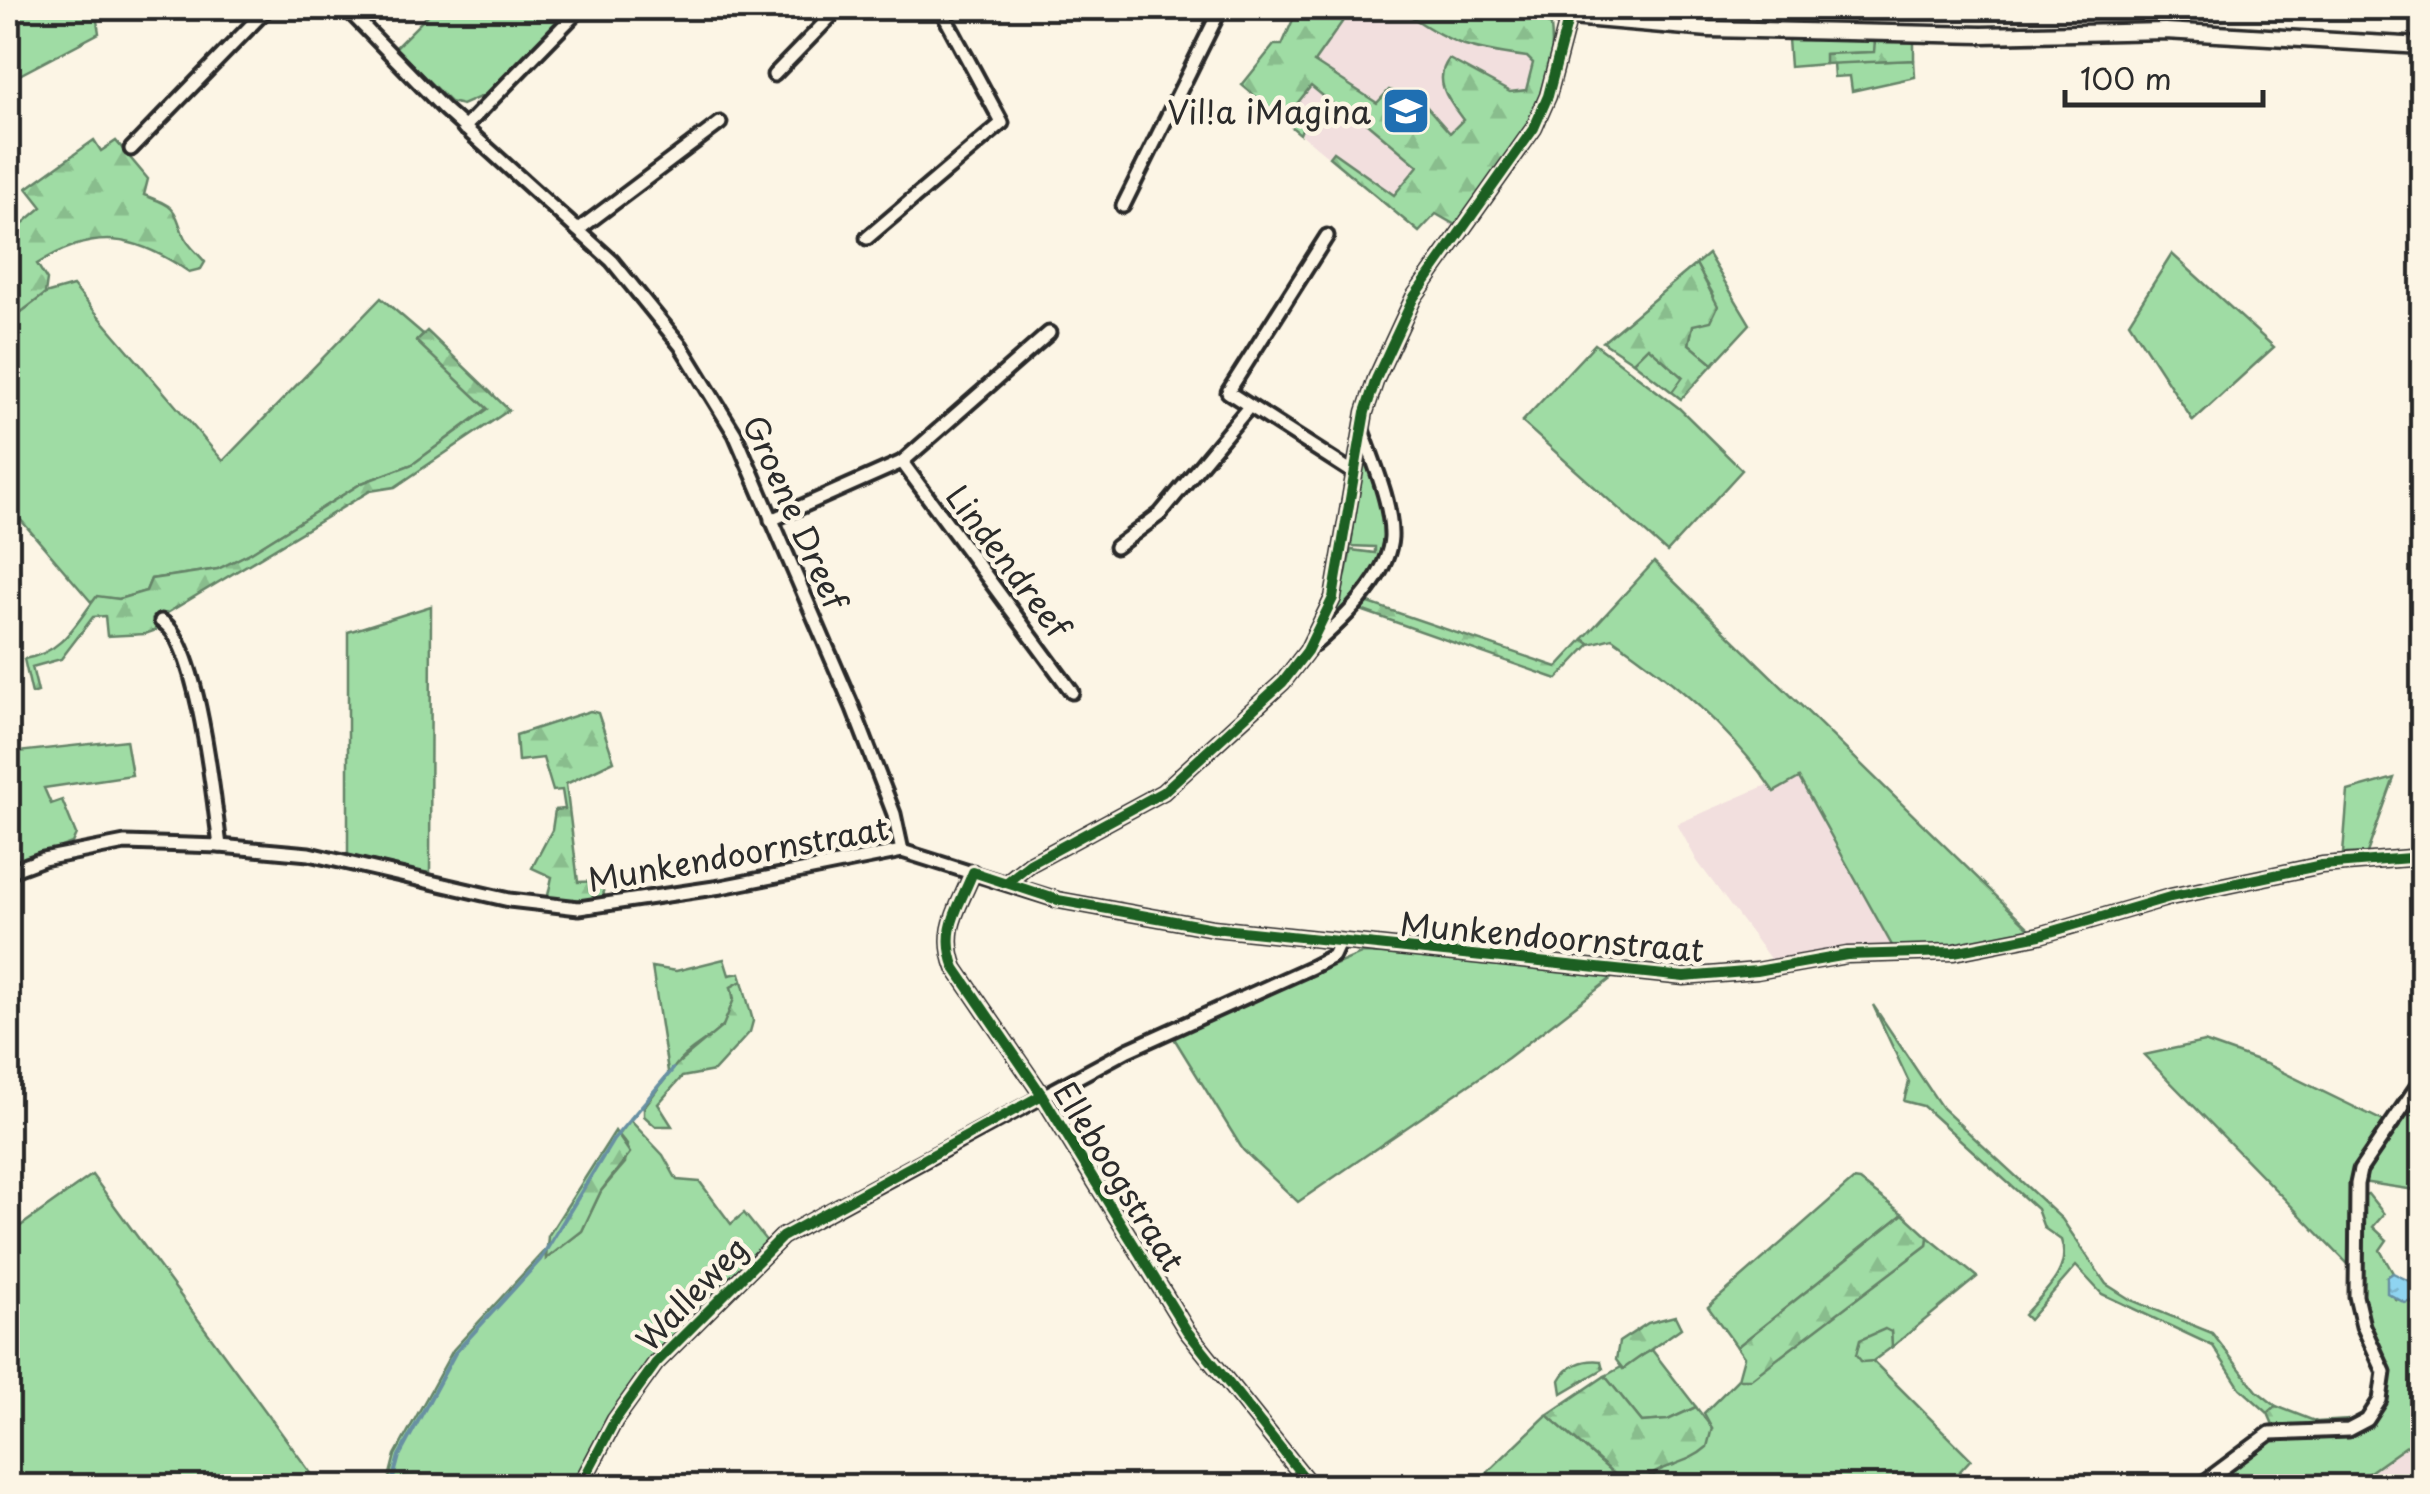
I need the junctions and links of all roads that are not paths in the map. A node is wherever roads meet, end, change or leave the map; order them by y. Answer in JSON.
{"nodes":[{"id":1,"x":268,"y":8,"type":"edge"},
{"id":2,"x":346,"y":8,"type":"edge"},
{"id":3,"x":581,"y":8,"type":"edge"},
{"id":4,"x":839,"y":8,"type":"edge"},
{"id":5,"x":940,"y":8,"type":"edge"},
{"id":6,"x":1221,"y":8,"type":"edge"},
{"id":7,"x":1545,"y":8,"type":"edge"},
{"id":8,"x":1570,"y":12,"type":"edge"},
{"id":9,"x":2422,"y":46,"type":"edge"},
{"id":10,"x":774,"y":74,"type":"dead end"},
{"id":11,"x":720,"y":123,"type":"dead end"},
{"id":12,"x":464,"y":128,"type":"junction"},
{"id":13,"x":131,"y":149,"type":"dead end"},
{"id":14,"x":1123,"y":206,"type":"dead end"},
{"id":15,"x":578,"y":230,"type":"junction"},
{"id":16,"x":1327,"y":236,"type":"dead end"},
{"id":17,"x":867,"y":238,"type":"dead end"},
{"id":18,"x":1048,"y":333,"type":"dead end"},
{"id":19,"x":1248,"y":408,"type":"junction"},
{"id":20,"x":1362,"y":429,"type":"junction"},
{"id":21,"x":902,"y":462,"type":"junction"},
{"id":22,"x":1354,"y":473,"type":"junction"},
{"id":23,"x":771,"y":520,"type":"junction"},
{"id":24,"x":1116,"y":547,"type":"dead end"},
{"id":25,"x":162,"y":621,"type":"dead end"},
{"id":26,"x":1308,"y":652,"type":"junction"},
{"id":27,"x":1072,"y":692,"type":"dead end"},
{"id":28,"x":220,"y":846,"type":"junction"},
{"id":29,"x":902,"y":851,"type":"junction"},
{"id":30,"x":2422,"y":857,"type":"edge"},
{"id":31,"x":8,"y":872,"type":"edge"},
{"id":32,"x":974,"y":872,"type":"junction"},
{"id":33,"x":1006,"y":883,"type":"junction"},
{"id":34,"x":1339,"y":943,"type":"junction"},
{"id":35,"x":2422,"y":1079,"type":"edge"},
{"id":36,"x":1042,"y":1096,"type":"junction"},
{"id":37,"x":580,"y":1486,"type":"edge"},
{"id":38,"x":1311,"y":1486,"type":"edge"},
{"id":39,"x":2199,"y":1486,"type":"edge"}],
"edges":[{"from":1,"to":13,"type":"street"},
{"from":2,"to":12,"type":"street","name":"Groene Dreef"},
{"from":3,"to":12,"type":"street"},
{"from":4,"to":10,"type":"street"},
{"from":5,"to":17,"type":"street"},
{"from":6,"to":14,"type":"street"},
{"from":7,"to":8,"type":"street"},
{"from":8,"to":9,"type":"street"},
{"from":8,"to":20,"type":"street"},
{"from":11,"to":15,"type":"street"},
{"from":12,"to":15,"type":"street","name":"Groene Dreef"},
{"from":15,"to":23,"type":"street","name":"Groene Dreef"},
{"from":16,"to":19,"type":"street"},
{"from":18,"to":21,"type":"street"},
{"from":19,"to":22,"type":"street"},
{"from":19,"to":24,"type":"street"},
{"from":20,"to":22,"type":"street"},
{"from":20,"to":26,"type":"street"},
{"from":21,"to":23,"type":"street"},
{"from":21,"to":27,"type":"street","name":"Lindendreef"},
{"from":22,"to":26,"type":"street"},
{"from":23,"to":29,"type":"street","name":"Groene Dreef"},
{"from":25,"to":28,"type":"street"},
{"from":26,"to":33,"type":"street"},
{"from":28,"to":29,"type":"street","name":"Munkendoornstraat"},
{"from":28,"to":31,"type":"street","name":"Munkendoornstraat"},
{"from":29,"to":32,"type":"street","name":"Munkendoornstraat"},
{"from":30,"to":34,"type":"street","name":"Munkendoornstraat"},
{"from":32,"to":33,"type":"street","name":"Munkendoornstraat"},
{"from":32,"to":36,"type":"street","name":"Elleboogstraat"},
{"from":33,"to":34,"type":"street","name":"Munkendoornstraat"},
{"from":34,"to":36,"type":"street","name":"Walleweg"},
{"from":35,"to":39,"type":"street"},
{"from":36,"to":37,"type":"street","name":"Walleweg"},
{"from":36,"to":38,"type":"street","name":"Elleboogstraat"}]}
